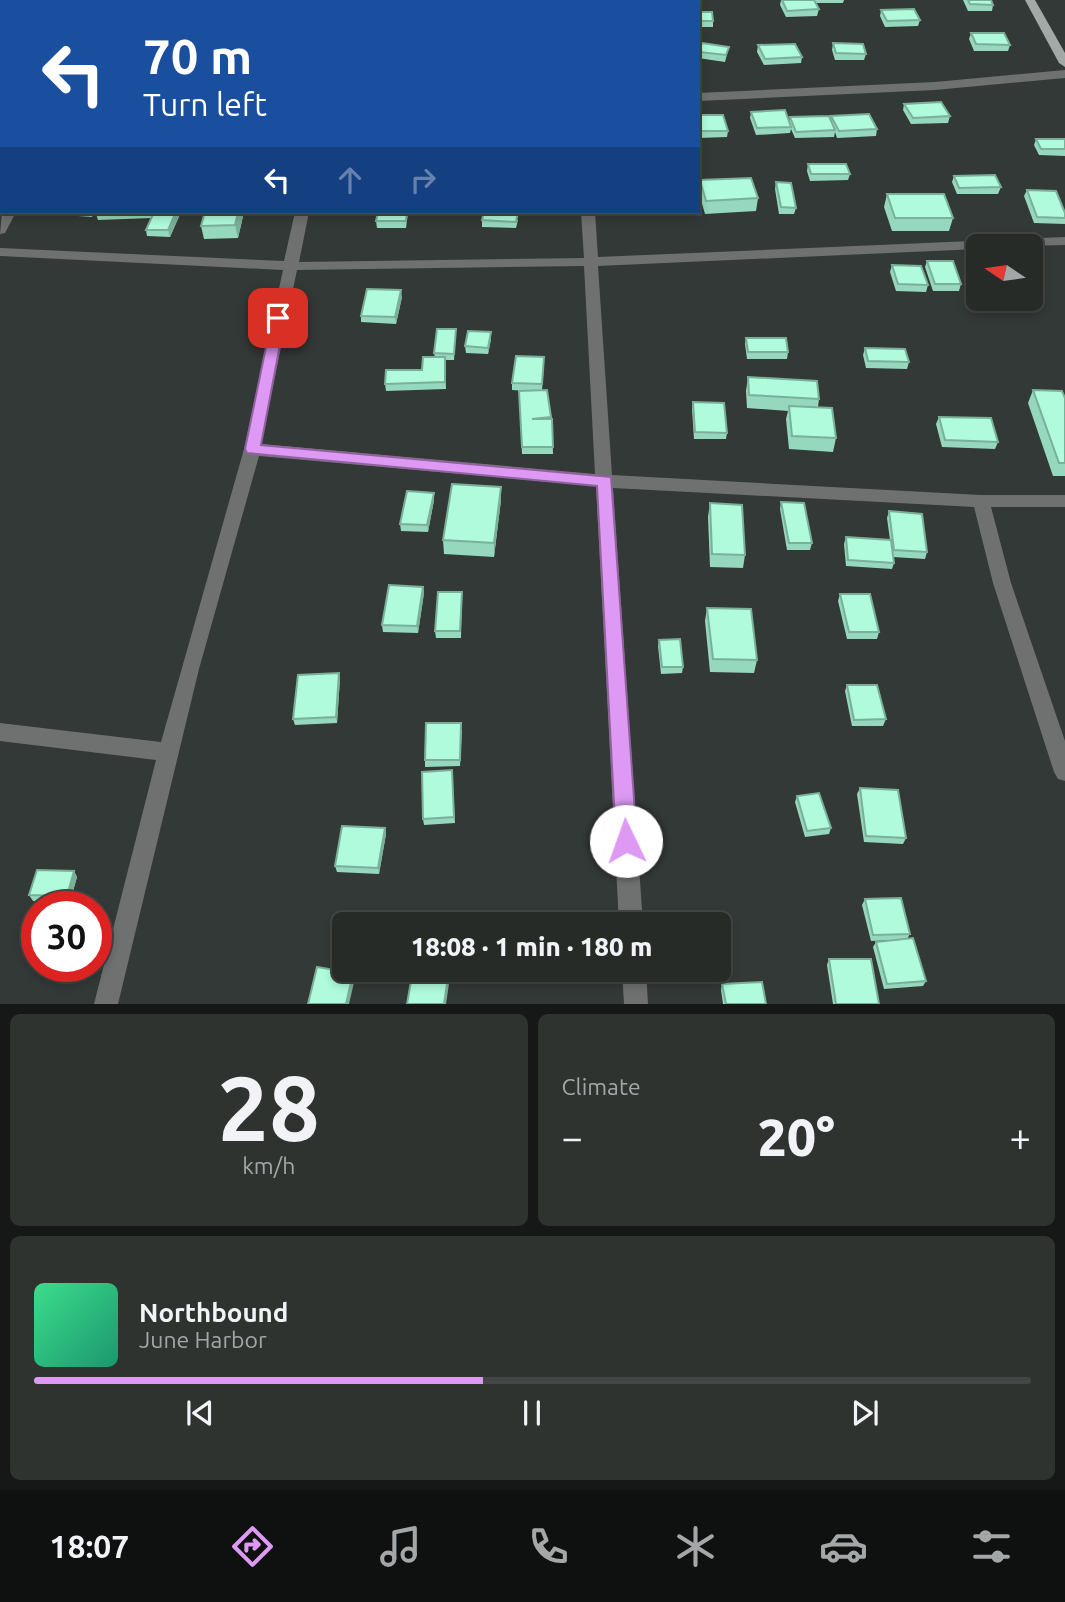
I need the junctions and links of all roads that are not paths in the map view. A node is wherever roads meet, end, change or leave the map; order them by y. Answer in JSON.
{"nodes":[{"id":1,"x":1030,"y":0,"type":"edge"},
{"id":2,"x":1065,"y":64,"type":"edge"},
{"id":3,"x":1065,"y":75,"type":"edge"},
{"id":4,"x":700,"y":97,"type":"edge"},
{"id":5,"x":8,"y":214,"type":"edge"},
{"id":6,"x":302,"y":214,"type":"edge"},
{"id":7,"x":588,"y":214,"type":"edge"},
{"id":8,"x":0,"y":230,"type":"edge"},
{"id":9,"x":1065,"y":241,"type":"edge"},
{"id":10,"x":0,"y":252,"type":"edge"},
{"id":11,"x":590,"y":262,"type":"junction"},
{"id":12,"x":289,"y":266,"type":"junction"},
{"id":13,"x":252,"y":449,"type":"junction"},
{"id":14,"x":605,"y":481,"type":"junction"},
{"id":15,"x":1065,"y":500,"type":"edge"},
{"id":16,"x":981,"y":501,"type":"junction"},
{"id":17,"x":0,"y":732,"type":"edge"},
{"id":18,"x":168,"y":752,"type":"junction"},
{"id":19,"x":1065,"y":772,"type":"edge"},
{"id":20,"x":630,"y":912,"type":"edge"},
{"id":21,"x":635,"y":982,"type":"edge"},
{"id":22,"x":106,"y":1003,"type":"edge"},
{"id":23,"x":636,"y":1003,"type":"edge"}],
"edges":[{"from":1,"to":2,"type":"main road"},
{"from":3,"to":4,"type":"street"},
{"from":5,"to":8,"type":"street"},
{"from":6,"to":12,"type":"street"},
{"from":7,"to":11,"type":"street"},
{"from":9,"to":11,"type":"street"},
{"from":10,"to":12,"type":"street"},
{"from":11,"to":12,"type":"street"},
{"from":11,"to":14,"type":"street"},
{"from":12,"to":13,"type":"street"},
{"from":13,"to":14,"type":"street"},
{"from":13,"to":18,"type":"street"},
{"from":14,"to":16,"type":"street"},
{"from":14,"to":20,"type":"street"},
{"from":15,"to":16,"type":"street"},
{"from":16,"to":19,"type":"street"},
{"from":17,"to":18,"type":"street"},
{"from":18,"to":22,"type":"street"},
{"from":21,"to":23,"type":"street"}]}
